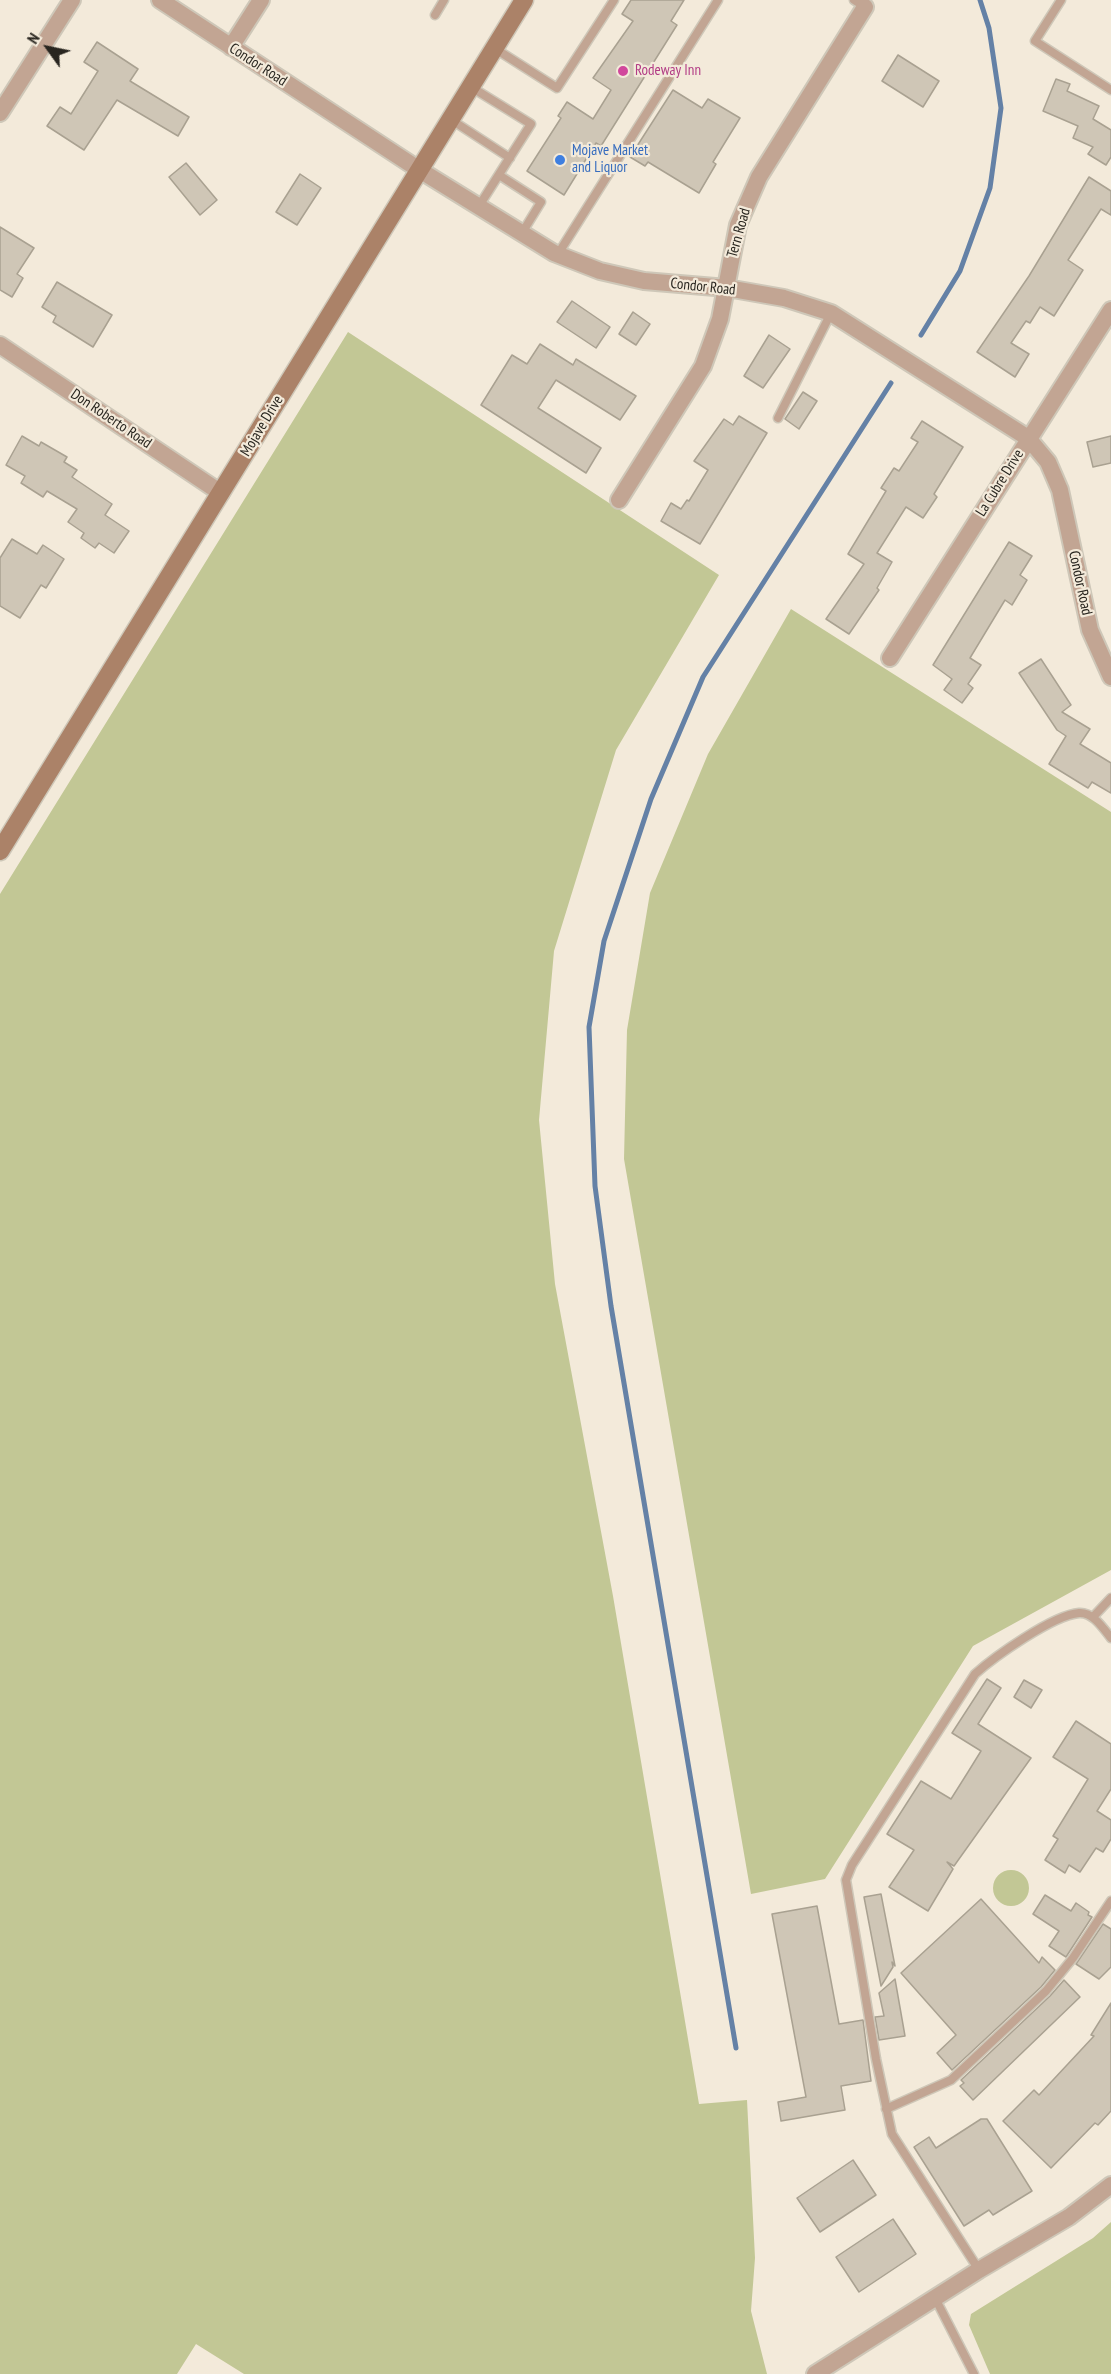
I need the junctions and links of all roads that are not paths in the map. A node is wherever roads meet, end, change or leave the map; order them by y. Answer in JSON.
{"nodes":[{"id":1,"x":72,"y":0,"type":"edge"},
{"id":2,"x":160,"y":0,"type":"edge"},
{"id":3,"x":261,"y":0,"type":"edge"},
{"id":4,"x":444,"y":0,"type":"edge"},
{"id":5,"x":524,"y":0,"type":"edge"},
{"id":6,"x":614,"y":0,"type":"edge"},
{"id":7,"x":718,"y":0,"type":"edge"},
{"id":8,"x":1061,"y":0,"type":"edge"},
{"id":9,"x":860,"y":4,"type":"edge"},
{"id":10,"x":435,"y":15,"type":"dead end"},
{"id":11,"x":231,"y":47,"type":"junction"},
{"id":12,"x":494,"y":48,"type":"junction"},
{"id":13,"x":470,"y":86,"type":"junction"},
{"id":14,"x":1111,"y":90,"type":"edge"},
{"id":15,"x":0,"y":113,"type":"edge"},
{"id":16,"x":449,"y":119,"type":"junction"},
{"id":17,"x":510,"y":158,"type":"junction"},
{"id":18,"x":418,"y":169,"type":"junction"},
{"id":19,"x":499,"y":175,"type":"junction"},
{"id":20,"x":479,"y":206,"type":"junction"},
{"id":21,"x":522,"y":233,"type":"junction"},
{"id":22,"x":558,"y":254,"type":"junction"},
{"id":23,"x":727,"y":288,"type":"junction"},
{"id":24,"x":1111,"y":310,"type":"edge"},
{"id":25,"x":831,"y":313,"type":"junction"},
{"id":26,"x":0,"y":345,"type":"edge"},
{"id":27,"x":778,"y":418,"type":"dead end"},
{"id":28,"x":1028,"y":438,"type":"junction"},
{"id":29,"x":222,"y":493,"type":"junction"},
{"id":30,"x":619,"y":500,"type":"dead end"},
{"id":31,"x":890,"y":658,"type":"dead end"},
{"id":32,"x":1111,"y":677,"type":"edge"},
{"id":33,"x":0,"y":851,"type":"edge"},
{"id":34,"x":1111,"y":1598,"type":"edge"},
{"id":35,"x":1093,"y":1617,"type":"junction"},
{"id":36,"x":1111,"y":1638,"type":"edge"},
{"id":37,"x":1111,"y":1901,"type":"edge"},
{"id":38,"x":885,"y":2109,"type":"junction"},
{"id":39,"x":1111,"y":2185,"type":"edge"},
{"id":40,"x":979,"y":2270,"type":"junction"},
{"id":41,"x":935,"y":2298,"type":"junction"},
{"id":42,"x":815,"y":2374,"type":"edge"},
{"id":43,"x":974,"y":2374,"type":"edge"}],
"edges":[{"from":1,"to":15,"type":"street"},
{"from":2,"to":11,"type":"street","name":"Condor Road"},
{"from":3,"to":11,"type":"street"},
{"from":4,"to":10,"type":"lane"},
{"from":5,"to":12,"type":"main road","name":"Mojave Drive"},
{"from":6,"to":12,"type":"lane"},
{"from":7,"to":22,"type":"lane"},
{"from":8,"to":14,"type":"lane"},
{"from":9,"to":23,"type":"street","name":"Tern Road"},
{"from":11,"to":18,"type":"street","name":"Condor Road"},
{"from":12,"to":13,"type":"main road","name":"Mojave Drive"},
{"from":13,"to":16,"type":"main road","name":"Mojave Drive"},
{"from":13,"to":17,"type":"lane"},
{"from":16,"to":17,"type":"lane"},
{"from":16,"to":18,"type":"main road","name":"Mojave Drive"},
{"from":17,"to":19,"type":"lane"},
{"from":18,"to":20,"type":"street","name":"Condor Road"},
{"from":18,"to":29,"type":"main road","name":"Mojave Drive"},
{"from":19,"to":20,"type":"lane"},
{"from":19,"to":21,"type":"lane"},
{"from":20,"to":21,"type":"street","name":"Condor Road"},
{"from":21,"to":22,"type":"street","name":"Condor Road"},
{"from":22,"to":23,"type":"street","name":"Condor Road"},
{"from":23,"to":25,"type":"street","name":"Condor Road"},
{"from":23,"to":30,"type":"street","name":"Tern Road"},
{"from":24,"to":28,"type":"street","name":"La Cubre Drive"},
{"from":25,"to":27,"type":"lane"},
{"from":25,"to":28,"type":"street","name":"Condor Road"},
{"from":26,"to":29,"type":"street","name":"Don Roberto Road"},
{"from":28,"to":31,"type":"street","name":"La Cubre Drive"},
{"from":28,"to":32,"type":"street","name":"Condor Road"},
{"from":29,"to":33,"type":"main road","name":"Mojave Drive"},
{"from":34,"to":35,"type":"lane"},
{"from":35,"to":36,"type":"lane"},
{"from":35,"to":38,"type":"lane"},
{"from":37,"to":38,"type":"lane"},
{"from":38,"to":40,"type":"lane"},
{"from":39,"to":40,"type":"street"},
{"from":40,"to":41,"type":"street"},
{"from":41,"to":42,"type":"street"},
{"from":41,"to":43,"type":"lane"}]}
